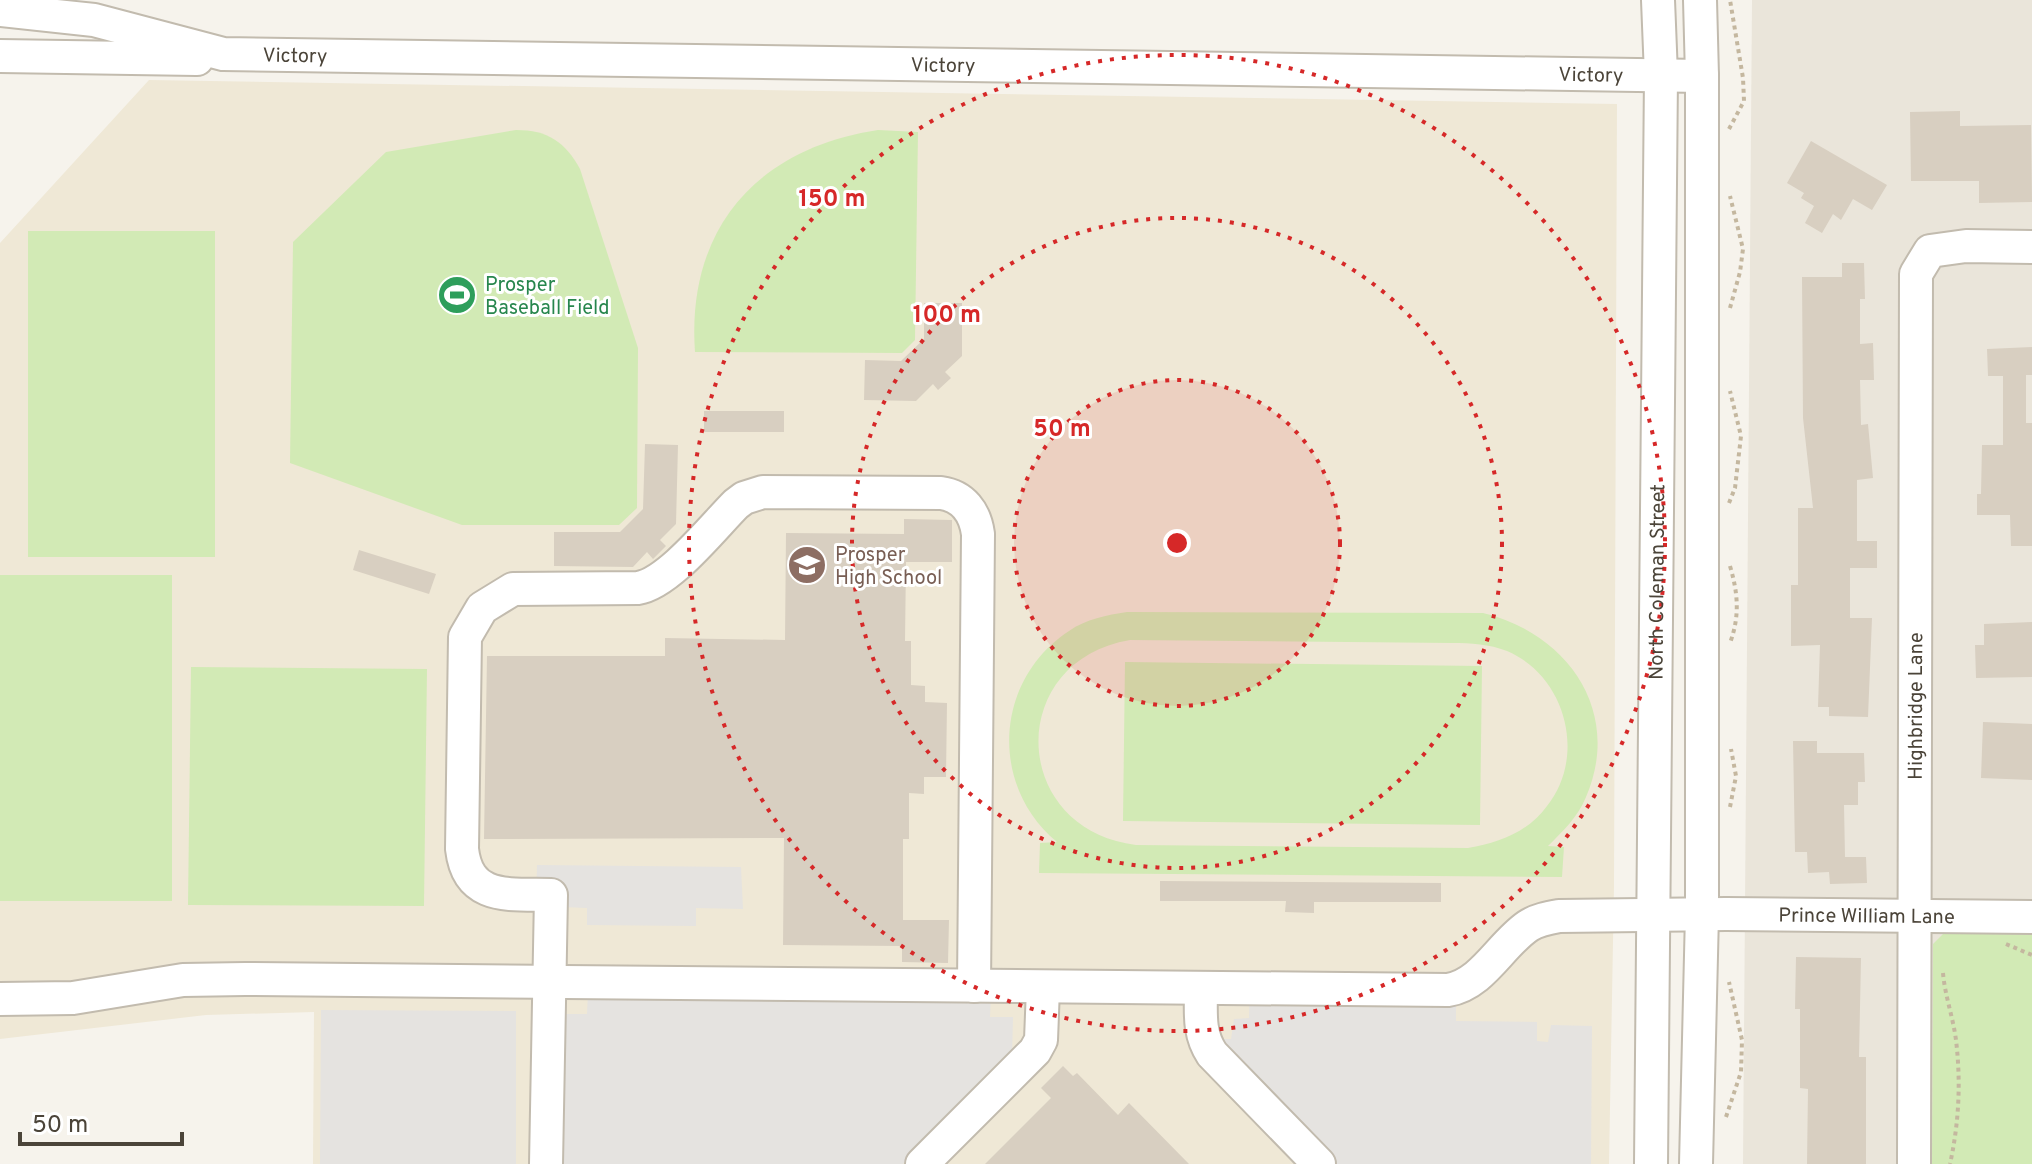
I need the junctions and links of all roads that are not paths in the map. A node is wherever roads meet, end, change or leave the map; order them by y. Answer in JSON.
{"nodes":[{"id":1,"x":1658,"y":0,"type":"edge"},
{"id":2,"x":1700,"y":0,"type":"edge"},
{"id":3,"x":0,"y":10,"type":"edge"},
{"id":4,"x":223,"y":54,"type":"junction"},
{"id":5,"x":0,"y":56,"type":"edge"},
{"id":6,"x":1661,"y":75,"type":"junction"},
{"id":7,"x":1702,"y":76,"type":"junction"},
{"id":8,"x":2032,"y":247,"type":"edge"},
{"id":9,"x":1702,"y":914,"type":"junction"},
{"id":10,"x":1653,"y":915,"type":"junction"},
{"id":11,"x":1916,"y":916,"type":"junction"},
{"id":12,"x":2032,"y":917,"type":"edge"},
{"id":13,"x":549,"y":980,"type":"junction"},
{"id":14,"x":974,"y":986,"type":"junction"},
{"id":15,"x":1043,"y":988,"type":"junction"},
{"id":16,"x":1201,"y":989,"type":"junction"},
{"id":17,"x":0,"y":999,"type":"edge"},
{"id":18,"x":546,"y":1164,"type":"edge"},
{"id":19,"x":922,"y":1164,"type":"edge"},
{"id":20,"x":1319,"y":1164,"type":"edge"},
{"id":21,"x":1651,"y":1164,"type":"edge"},
{"id":22,"x":1696,"y":1164,"type":"edge"},
{"id":23,"x":1914,"y":1164,"type":"edge"}],
"edges":[{"from":1,"to":6,"type":"street","name":"North Coleman Street"},
{"from":2,"to":7,"type":"street"},
{"from":3,"to":4,"type":"street","name":"Victory"},
{"from":4,"to":5,"type":"street","name":"Victory"},
{"from":4,"to":6,"type":"street","name":"Victory"},
{"from":6,"to":7,"type":"street","name":"Victory"},
{"from":6,"to":10,"type":"street","name":"North Coleman Street"},
{"from":7,"to":9,"type":"street"},
{"from":8,"to":11,"type":"street","name":"Highbridge Lane"},
{"from":9,"to":10,"type":"street","name":"Prince William Lane"},
{"from":9,"to":11,"type":"street","name":"Prince William Lane"},
{"from":9,"to":22,"type":"street"},
{"from":10,"to":16,"type":"street","name":"Prince William Lane"},
{"from":10,"to":21,"type":"street","name":"North Coleman Street"},
{"from":11,"to":12,"type":"street","name":"Prince William Lane"},
{"from":11,"to":23,"type":"street","name":"Highbridge Lane"},
{"from":13,"to":14,"type":"street","name":"Prince William Lane"},
{"from":13,"to":14,"type":"street"},
{"from":13,"to":17,"type":"street","name":"Prince William Lane"},
{"from":13,"to":18,"type":"street"},
{"from":14,"to":15,"type":"street","name":"Prince William Lane"},
{"from":15,"to":16,"type":"street","name":"Prince William Lane"},
{"from":15,"to":19,"type":"street"},
{"from":16,"to":20,"type":"street"}]}
